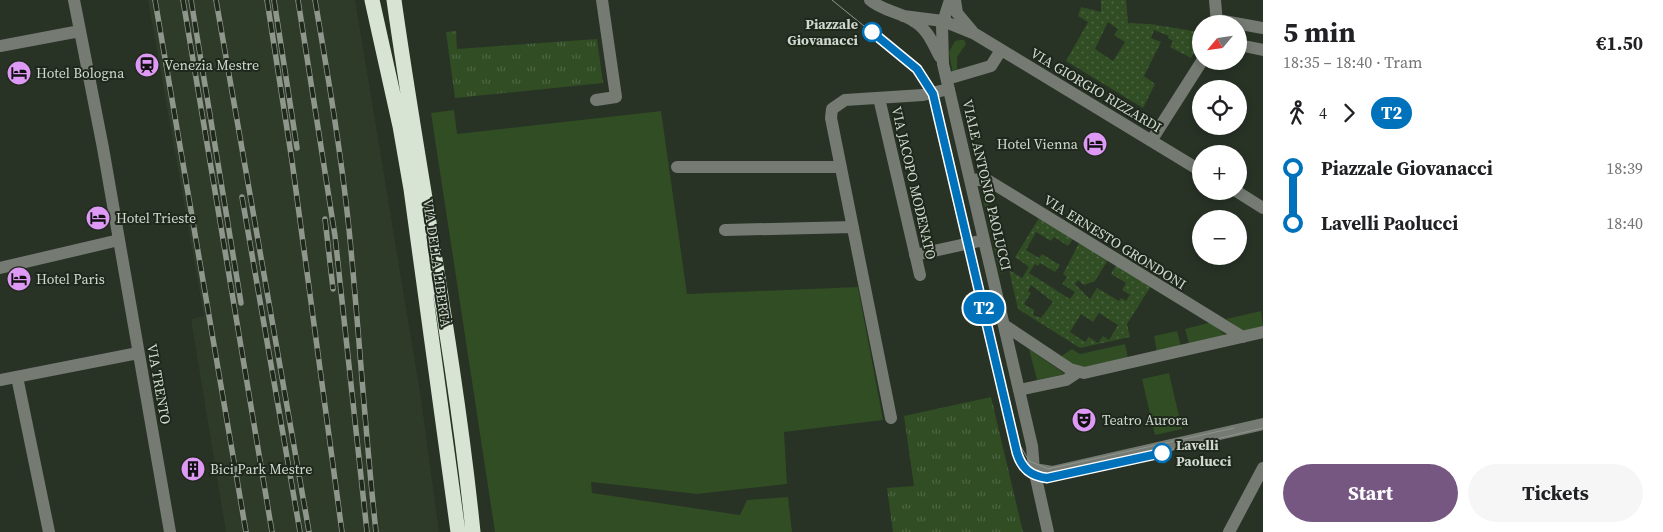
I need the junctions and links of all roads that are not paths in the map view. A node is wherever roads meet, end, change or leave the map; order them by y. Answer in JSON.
{"nodes":[{"id":1,"x":74,"y":0,"type":"edge"},
{"id":2,"x":372,"y":0,"type":"edge"},
{"id":3,"x":380,"y":0,"type":"edge"},
{"id":4,"x":394,"y":0,"type":"edge"},
{"id":5,"x":602,"y":0,"type":"edge"},
{"id":6,"x":870,"y":0,"type":"edge"},
{"id":7,"x":950,"y":0,"type":"edge"},
{"id":8,"x":955,"y":0,"type":"edge"},
{"id":9,"x":1215,"y":0,"type":"edge"},
{"id":10,"x":900,"y":15,"type":"junction"},
{"id":11,"x":1216,"y":15,"type":"edge"},
{"id":12,"x":943,"y":21,"type":"junction"},
{"id":13,"x":1248,"y":26,"type":"edge"},
{"id":14,"x":1263,"y":28,"type":"edge"},
{"id":15,"x":80,"y":31,"type":"junction"},
{"id":16,"x":971,"y":33,"type":"junction"},
{"id":17,"x":0,"y":46,"type":"edge"},
{"id":18,"x":1248,"y":47,"type":"edge"},
{"id":19,"x":1001,"y":50,"type":"junction"},
{"id":20,"x":1263,"y":50,"type":"edge"},
{"id":21,"x":943,"y":64,"type":"junction"},
{"id":22,"x":1196,"y":70,"type":"edge"},
{"id":23,"x":948,"y":84,"type":"junction"},
{"id":24,"x":879,"y":98,"type":"junction"},
{"id":25,"x":596,"y":100,"type":"dead end"},
{"id":26,"x":400,"y":126,"type":"junction"},
{"id":27,"x":1151,"y":141,"type":"junction"},
{"id":28,"x":1192,"y":166,"type":"edge"},
{"id":29,"x":677,"y":167,"type":"dead end"},
{"id":30,"x":841,"y":167,"type":"junction"},
{"id":31,"x":970,"y":179,"type":"junction"},
{"id":32,"x":1247,"y":198,"type":"edge"},
{"id":33,"x":1263,"y":208,"type":"edge"},
{"id":34,"x":853,"y":227,"type":"junction"},
{"id":35,"x":725,"y":230,"type":"dead end"},
{"id":36,"x":119,"y":240,"type":"junction"},
{"id":37,"x":984,"y":240,"type":"junction"},
{"id":38,"x":916,"y":255,"type":"junction"},
{"id":39,"x":0,"y":268,"type":"edge"},
{"id":40,"x":920,"y":275,"type":"dead end"},
{"id":41,"x":1004,"y":325,"type":"junction"},
{"id":42,"x":1263,"y":332,"type":"edge"},
{"id":43,"x":1243,"y":337,"type":"junction"},
{"id":44,"x":138,"y":354,"type":"junction"},
{"id":45,"x":1078,"y":372,"type":"junction"},
{"id":46,"x":17,"y":377,"type":"junction"},
{"id":47,"x":0,"y":380,"type":"edge"},
{"id":48,"x":1019,"y":390,"type":"junction"},
{"id":49,"x":891,"y":418,"type":"dead end"},
{"id":50,"x":1263,"y":424,"type":"edge"},
{"id":51,"x":1263,"y":468,"type":"edge"},
{"id":52,"x":1034,"y":469,"type":"junction"},
{"id":53,"x":168,"y":531,"type":"edge"},
{"id":54,"x":49,"y":532,"type":"edge"},
{"id":55,"x":458,"y":532,"type":"edge"},
{"id":56,"x":473,"y":532,"type":"edge"},
{"id":57,"x":1048,"y":532,"type":"edge"},
{"id":58,"x":1229,"y":532,"type":"edge"}],
"edges":[{"from":1,"to":15,"type":"street","name":"VIA TRENTO"},
{"from":2,"to":26,"type":"highway","name":"VIA DELLA LIBERTÀ"},
{"from":3,"to":26,"type":"highway"},
{"from":4,"to":56,"type":"highway","name":"VIA DELLA LIBERTÀ"},
{"from":5,"to":25,"type":"street"},
{"from":6,"to":10,"type":"street"},
{"from":7,"to":10,"type":"street"},
{"from":7,"to":12,"type":"street"},
{"from":8,"to":16,"type":"street"},
{"from":9,"to":11,"type":"street"},
{"from":10,"to":12,"type":"street"},
{"from":10,"to":21,"type":"street"},
{"from":12,"to":16,"type":"street"},
{"from":12,"to":21,"type":"street"},
{"from":13,"to":14,"type":"street"},
{"from":15,"to":17,"type":"street"},
{"from":15,"to":36,"type":"street","name":"VIA TRENTO"},
{"from":16,"to":19,"type":"street","name":"VIA GIORGIO RIZZARDI"},
{"from":16,"to":21,"type":"street"},
{"from":18,"to":20,"type":"street"},
{"from":19,"to":23,"type":"street"},
{"from":19,"to":27,"type":"street","name":"VIA GIORGIO RIZZARDI"},
{"from":21,"to":23,"type":"street","name":"VIALE ANTONIO PAOLUCCI"},
{"from":22,"to":27,"type":"street"},
{"from":23,"to":24,"type":"street"},
{"from":23,"to":31,"type":"street","name":"VIALE ANTONIO PAOLUCCI"},
{"from":24,"to":30,"type":"street"},
{"from":24,"to":38,"type":"street","name":"VIA JACOPO MODENATO"},
{"from":26,"to":55,"type":"highway","name":"VIA DELLA LIBERTÀ"},
{"from":27,"to":28,"type":"street","name":"VIA GIORGIO RIZZARDI"},
{"from":29,"to":30,"type":"street"},
{"from":30,"to":34,"type":"street"},
{"from":31,"to":37,"type":"street","name":"VIALE ANTONIO PAOLUCCI"},
{"from":31,"to":43,"type":"street","name":"VIA ERNESTO GRONDONI"},
{"from":32,"to":33,"type":"street"},
{"from":34,"to":35,"type":"street"},
{"from":34,"to":49,"type":"street"},
{"from":36,"to":39,"type":"street"},
{"from":36,"to":44,"type":"street","name":"VIA TRENTO"},
{"from":37,"to":38,"type":"street"},
{"from":37,"to":41,"type":"street","name":"VIALE ANTONIO PAOLUCCI"},
{"from":38,"to":40,"type":"street","name":"VIA JACOPO MODENATO"},
{"from":41,"to":45,"type":"street"},
{"from":41,"to":48,"type":"street","name":"VIALE ANTONIO PAOLUCCI"},
{"from":42,"to":43,"type":"street"},
{"from":43,"to":45,"type":"street"},
{"from":44,"to":46,"type":"street"},
{"from":44,"to":53,"type":"street","name":"VIA TRENTO"},
{"from":45,"to":48,"type":"street"},
{"from":46,"to":47,"type":"street"},
{"from":46,"to":54,"type":"street"},
{"from":48,"to":52,"type":"street","name":"VIALE ANTONIO PAOLUCCI"},
{"from":50,"to":52,"type":"street"},
{"from":51,"to":58,"type":"street"},
{"from":52,"to":57,"type":"street","name":"VIALE ANTONIO PAOLUCCI"}]}
